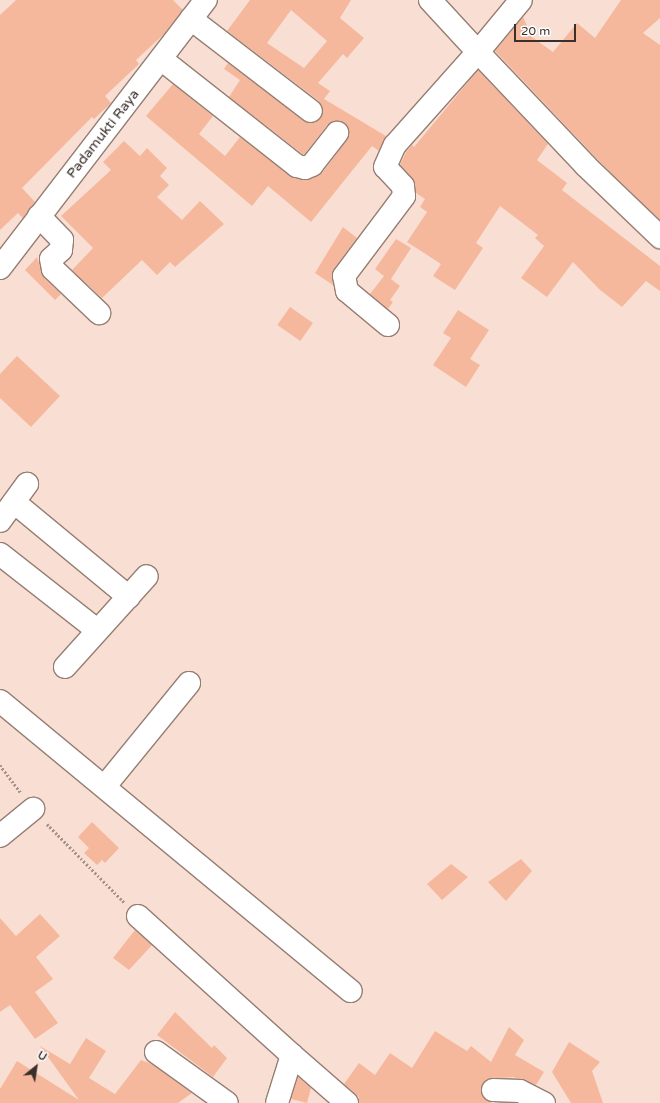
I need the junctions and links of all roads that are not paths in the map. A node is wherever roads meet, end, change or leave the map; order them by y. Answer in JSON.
{"nodes":[{"id":1,"x":206,"y":0,"type":"edge"},
{"id":2,"x":430,"y":0,"type":"edge"},
{"id":3,"x":521,"y":0,"type":"edge"},
{"id":4,"x":191,"y":20,"type":"junction"},
{"id":5,"x":478,"y":52,"type":"junction"},
{"id":6,"x":161,"y":59,"type":"junction"},
{"id":7,"x":311,"y":111,"type":"dead end"},
{"id":8,"x":336,"y":133,"type":"dead end"},
{"id":9,"x":39,"y":216,"type":"junction"},
{"id":10,"x":660,"y":237,"type":"edge"},
{"id":11,"x":0,"y":268,"type":"edge"},
{"id":12,"x":98,"y":313,"type":"dead end"},
{"id":13,"x":388,"y":325,"type":"dead end"},
{"id":14,"x":27,"y":484,"type":"dead end"},
{"id":15,"x":14,"y":502,"type":"junction"},
{"id":16,"x":0,"y":521,"type":"edge"},
{"id":17,"x":0,"y":554,"type":"edge"},
{"id":18,"x":147,"y":576,"type":"dead end"},
{"id":19,"x":129,"y":597,"type":"junction"},
{"id":20,"x":97,"y":630,"type":"junction"},
{"id":21,"x":65,"y":667,"type":"dead end"},
{"id":22,"x":189,"y":683,"type":"dead end"},
{"id":23,"x":0,"y":701,"type":"edge"},
{"id":24,"x":106,"y":786,"type":"junction"},
{"id":25,"x":33,"y":809,"type":"road end"},
{"id":26,"x":0,"y":836,"type":"edge"},
{"id":27,"x":138,"y":916,"type":"road end"},
{"id":28,"x":350,"y":991,"type":"dead end"},
{"id":29,"x":156,"y":1052,"type":"dead end"},
{"id":30,"x":292,"y":1055,"type":"junction"},
{"id":31,"x":501,"y":1094,"type":"edge"},
{"id":32,"x":227,"y":1103,"type":"edge"},
{"id":33,"x":277,"y":1103,"type":"edge"},
{"id":34,"x":347,"y":1103,"type":"edge"},
{"id":35,"x":544,"y":1103,"type":"edge"}],
"edges":[{"from":1,"to":4,"type":"street","name":"Padamukti Raya"},
{"from":2,"to":5,"type":"street"},
{"from":3,"to":5,"type":"street"},
{"from":4,"to":6,"type":"street","name":"Padamukti Raya"},
{"from":4,"to":7,"type":"street"},
{"from":5,"to":10,"type":"street"},
{"from":5,"to":13,"type":"street"},
{"from":6,"to":8,"type":"street"},
{"from":6,"to":9,"type":"street","name":"Padamukti Raya"},
{"from":9,"to":11,"type":"street","name":"Padamukti Raya"},
{"from":9,"to":12,"type":"street"},
{"from":14,"to":15,"type":"street"},
{"from":15,"to":16,"type":"street"},
{"from":15,"to":19,"type":"street"},
{"from":17,"to":20,"type":"street"},
{"from":18,"to":19,"type":"street"},
{"from":19,"to":20,"type":"street"},
{"from":20,"to":21,"type":"street"},
{"from":22,"to":24,"type":"street"},
{"from":23,"to":24,"type":"street"},
{"from":24,"to":28,"type":"street"},
{"from":25,"to":26,"type":"street"},
{"from":27,"to":30,"type":"street"},
{"from":29,"to":32,"type":"street"},
{"from":30,"to":33,"type":"street"},
{"from":30,"to":34,"type":"street"},
{"from":31,"to":35,"type":"street"}]}
